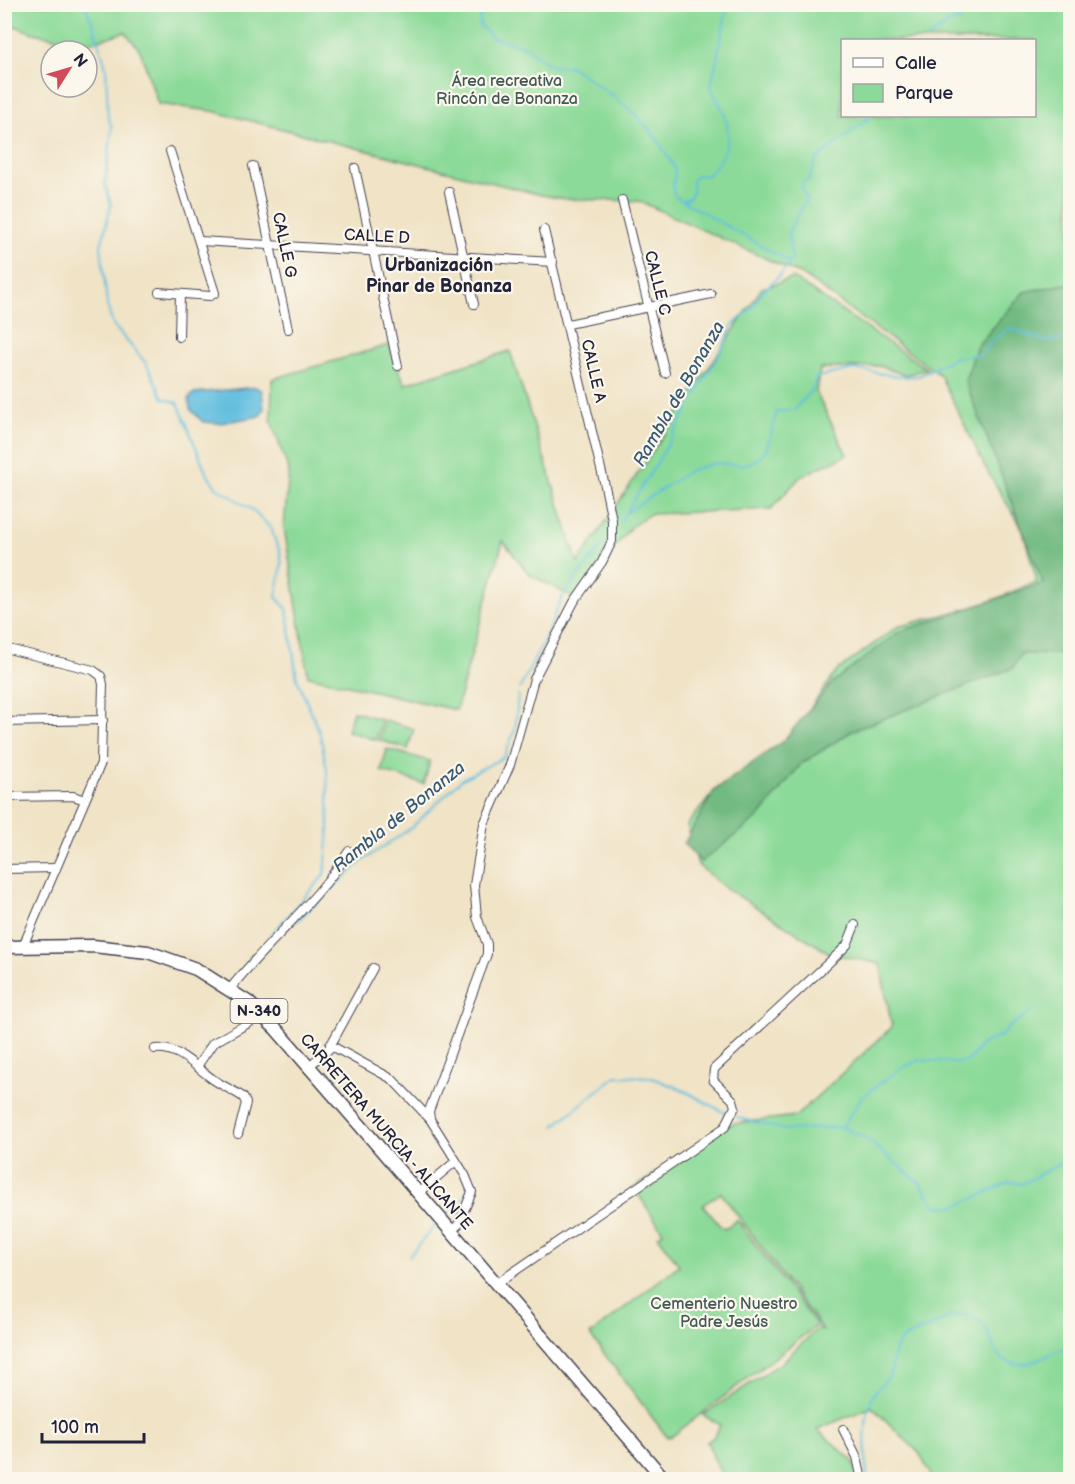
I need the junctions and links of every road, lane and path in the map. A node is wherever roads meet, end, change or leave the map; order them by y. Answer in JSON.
{"nodes":[{"id":1,"x":170,"y":151,"type":"dead end"},
{"id":2,"x":253,"y":166,"type":"dead end"},
{"id":3,"x":355,"y":168,"type":"dead end"},
{"id":4,"x":449,"y":192,"type":"dead end"},
{"id":5,"x":622,"y":200,"type":"dead end"},
{"id":6,"x":544,"y":230,"type":"dead end"},
{"id":7,"x":200,"y":241,"type":"junction"},
{"id":8,"x":270,"y":244,"type":"junction"},
{"id":9,"x":374,"y":250,"type":"junction"},
{"id":10,"x":464,"y":256,"type":"junction"},
{"id":11,"x":553,"y":262,"type":"junction"},
{"id":12,"x":159,"y":292,"type":"dead end"},
{"id":13,"x":180,"y":294,"type":"junction"},
{"id":14,"x":711,"y":294,"type":"dead end"},
{"id":15,"x":474,"y":304,"type":"dead end"},
{"id":16,"x":650,"y":307,"type":"junction"},
{"id":17,"x":568,"y":324,"type":"junction"},
{"id":18,"x":288,"y":329,"type":"dead end"},
{"id":19,"x":179,"y":337,"type":"dead end"},
{"id":20,"x":398,"y":366,"type":"dead end"},
{"id":21,"x":665,"y":373,"type":"dead end"},
{"id":22,"x":4,"y":648,"type":"edge"},
{"id":23,"x":103,"y":720,"type":"junction"},
{"id":24,"x":4,"y":722,"type":"edge"},
{"id":25,"x":4,"y":797,"type":"edge"},
{"id":26,"x":85,"y":800,"type":"junction"},
{"id":27,"x":349,"y":851,"type":"dead end"},
{"id":28,"x":56,"y":868,"type":"junction"},
{"id":29,"x":4,"y":869,"type":"edge"},
{"id":30,"x":855,"y":925,"type":"dead end"},
{"id":31,"x":23,"y":946,"type":"junction"},
{"id":32,"x":4,"y":947,"type":"edge"},
{"id":33,"x":373,"y":968,"type":"dead end"},
{"id":34,"x":230,"y":988,"type":"junction"},
{"id":35,"x":263,"y":1015,"type":"junction"},
{"id":36,"x":330,"y":1045,"type":"junction"},
{"id":37,"x":155,"y":1049,"type":"dead end"},
{"id":38,"x":198,"y":1065,"type":"junction"},
{"id":39,"x":308,"y":1067,"type":"junction"},
{"id":40,"x":430,"y":1119,"type":"junction"},
{"id":41,"x":238,"y":1134,"type":"dead end"},
{"id":42,"x":456,"y":1161,"type":"junction"},
{"id":43,"x":418,"y":1193,"type":"junction"},
{"id":44,"x":448,"y":1229,"type":"junction"},
{"id":45,"x":496,"y":1284,"type":"junction"},
{"id":46,"x":843,"y":1429,"type":"dead end"},
{"id":47,"x":665,"y":1479,"type":"edge"},
{"id":48,"x":862,"y":1479,"type":"edge"}],
"edges":[{"from":1,"to":7,"type":"street"},
{"from":2,"to":8,"type":"street","name":"CALLE G"},
{"from":3,"to":9,"type":"street"},
{"from":4,"to":10,"type":"street"},
{"from":5,"to":16,"type":"street","name":"CALLE C"},
{"from":6,"to":11,"type":"street","name":"CALLE A"},
{"from":7,"to":8,"type":"street","name":"CALLE D"},
{"from":7,"to":13,"type":"street"},
{"from":8,"to":9,"type":"street","name":"CALLE D"},
{"from":8,"to":18,"type":"street","name":"CALLE G"},
{"from":9,"to":10,"type":"street","name":"CALLE D"},
{"from":9,"to":20,"type":"street"},
{"from":10,"to":11,"type":"street","name":"CALLE D"},
{"from":10,"to":15,"type":"street"},
{"from":11,"to":17,"type":"street","name":"CALLE A"},
{"from":12,"to":13,"type":"street"},
{"from":13,"to":19,"type":"street"},
{"from":14,"to":16,"type":"street"},
{"from":16,"to":17,"type":"street"},
{"from":16,"to":21,"type":"street","name":"CALLE C"},
{"from":17,"to":40,"type":"street","name":"CALLE A"},
{"from":22,"to":23,"type":"street"},
{"from":23,"to":24,"type":"street"},
{"from":23,"to":26,"type":"street"},
{"from":25,"to":26,"type":"street"},
{"from":26,"to":28,"type":"street"},
{"from":27,"to":34,"type":"street"},
{"from":28,"to":29,"type":"street"},
{"from":28,"to":31,"type":"street"},
{"from":30,"to":45,"type":"street"},
{"from":31,"to":32,"type":"highway","name":"CARRETERA MURCIA - ALICANTE","number":"N-340"},
{"from":31,"to":34,"type":"highway","name":"CARRETERA MURCIA - ALICANTE","number":"N-340"},
{"from":33,"to":36,"type":"street"},
{"from":34,"to":35,"type":"highway","name":"CARRETERA MURCIA - ALICANTE","number":"N-340"},
{"from":35,"to":38,"type":"street"},
{"from":35,"to":39,"type":"highway","name":"CARRETERA MURCIA - ALICANTE","number":"N-340"},
{"from":36,"to":39,"type":"street"},
{"from":36,"to":40,"type":"street"},
{"from":37,"to":38,"type":"street"},
{"from":38,"to":41,"type":"street"},
{"from":39,"to":43,"type":"highway","name":"CARRETERA MURCIA - ALICANTE","number":"N-340"},
{"from":40,"to":42,"type":"street"},
{"from":42,"to":43,"type":"street"},
{"from":42,"to":44,"type":"street"},
{"from":43,"to":44,"type":"highway","name":"CARRETERA MURCIA - ALICANTE","number":"N-340"},
{"from":44,"to":45,"type":"highway","name":"CARRETERA MURCIA - ALICANTE","number":"N-340"},
{"from":45,"to":47,"type":"highway","name":"CARRETERA MURCIA - ALICANTE","number":"N-340"},
{"from":46,"to":48,"type":"street"}]}
